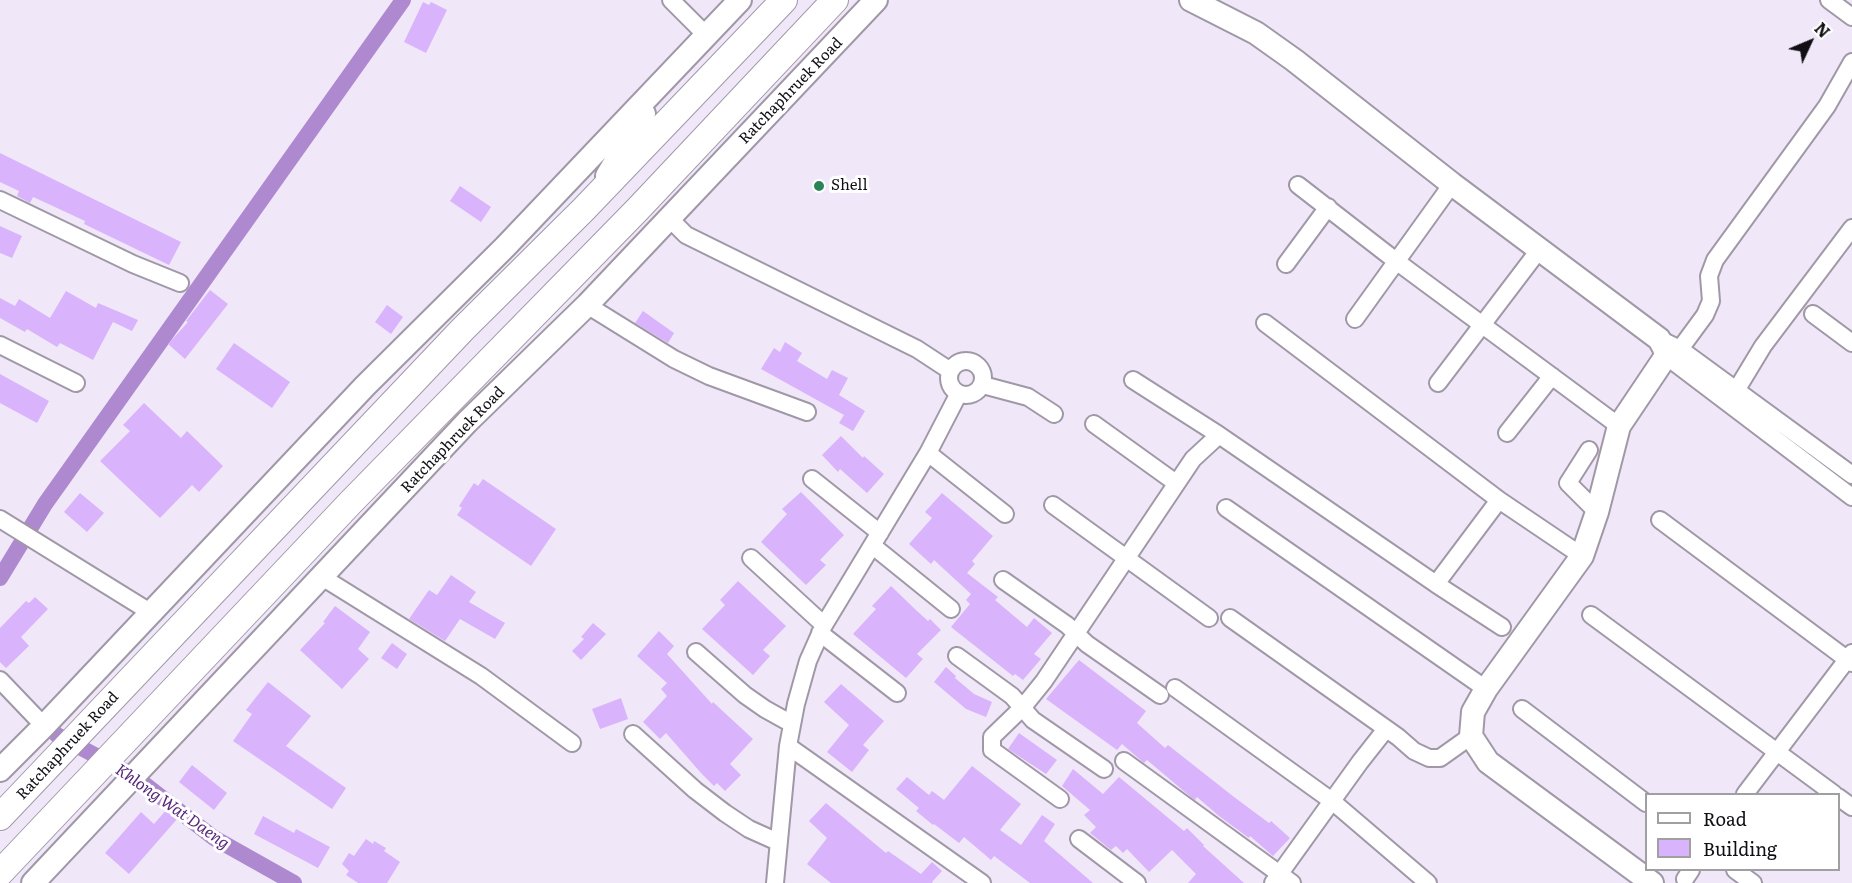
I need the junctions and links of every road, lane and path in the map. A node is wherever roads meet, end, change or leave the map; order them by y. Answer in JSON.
{"nodes":[{"id":1,"x":671,"y":0,"type":"edge"},
{"id":2,"x":740,"y":0,"type":"edge"},
{"id":3,"x":784,"y":0,"type":"edge"},
{"id":4,"x":835,"y":0,"type":"edge"},
{"id":5,"x":876,"y":0,"type":"edge"},
{"id":6,"x":1191,"y":0,"type":"edge"},
{"id":7,"x":1829,"y":0,"type":"edge"},
{"id":8,"x":1852,"y":17,"type":"edge"},
{"id":9,"x":707,"y":36,"type":"junction"},
{"id":10,"x":1852,"y":62,"type":"edge"},
{"id":11,"x":670,"y":75,"type":"junction"},
{"id":12,"x":691,"y":151,"type":"junction"},
{"id":13,"x":1452,"y":184,"type":"junction"},
{"id":14,"x":1298,"y":185,"type":"dead end"},
{"id":15,"x":0,"y":200,"type":"edge"},
{"id":16,"x":1328,"y":207,"type":"junction"},
{"id":17,"x":584,"y":209,"type":"junction"},
{"id":18,"x":669,"y":218,"type":"junction"},
{"id":19,"x":1852,"y":228,"type":"edge"},
{"id":20,"x":1539,"y":250,"type":"junction"},
{"id":21,"x":1396,"y":261,"type":"junction"},
{"id":22,"x":1286,"y":264,"type":"dead end"},
{"id":23,"x":612,"y":278,"type":"junction"},
{"id":24,"x":180,"y":283,"type":"dead end"},
{"id":25,"x":587,"y":305,"type":"junction"},
{"id":26,"x":1813,"y":314,"type":"dead end"},
{"id":27,"x":1355,"y":319,"type":"dead end"},
{"id":28,"x":1265,"y":323,"type":"dead end"},
{"id":29,"x":1483,"y":325,"type":"junction"},
{"id":30,"x":1852,"y":343,"type":"edge"},
{"id":31,"x":0,"y":345,"type":"edge"},
{"id":32,"x":1670,"y":352,"type":"junction"},
{"id":33,"x":949,"y":370,"type":"junction"},
{"id":34,"x":1552,"y":376,"type":"junction"},
{"id":35,"x":1133,"y":380,"type":"dead end"},
{"id":36,"x":76,"y":383,"type":"dead end"},
{"id":37,"x":1438,"y":383,"type":"dead end"},
{"id":38,"x":983,"y":385,"type":"junction"},
{"id":39,"x":958,"y":395,"type":"junction"},
{"id":40,"x":1731,"y":395,"type":"junction"},
{"id":41,"x":807,"y":412,"type":"dead end"},
{"id":42,"x":1054,"y":414,"type":"dead end"},
{"id":43,"x":1094,"y":424,"type":"dead end"},
{"id":44,"x":1619,"y":426,"type":"junction"},
{"id":45,"x":1507,"y":434,"type":"dead end"},
{"id":46,"x":1219,"y":435,"type":"junction"},
{"id":47,"x":1589,"y":450,"type":"dead end"},
{"id":48,"x":928,"y":453,"type":"junction"},
{"id":49,"x":1852,"y":475,"type":"edge"},
{"id":50,"x":812,"y":479,"type":"dead end"},
{"id":51,"x":1176,"y":483,"type":"junction"},
{"id":52,"x":1852,"y":497,"type":"edge"},
{"id":53,"x":1499,"y":500,"type":"junction"},
{"id":54,"x":1053,"y":505,"type":"dead end"},
{"id":55,"x":1226,"y":508,"type":"dead end"},
{"id":56,"x":1597,"y":512,"type":"junction"},
{"id":57,"x":1005,"y":514,"type":"dead end"},
{"id":58,"x":0,"y":519,"type":"edge"},
{"id":59,"x":1660,"y":520,"type":"dead end"},
{"id":60,"x":877,"y":539,"type":"junction"},
{"id":61,"x":1582,"y":556,"type":"junction"},
{"id":62,"x":751,"y":558,"type":"dead end"},
{"id":63,"x":1126,"y":558,"type":"junction"},
{"id":64,"x":322,"y":577,"type":"junction"},
{"id":65,"x":1003,"y":580,"type":"dead end"},
{"id":66,"x":1436,"y":584,"type":"junction"},
{"id":67,"x":951,"y":609,"type":"dead end"},
{"id":68,"x":150,"y":612,"type":"junction"},
{"id":69,"x":1592,"y":615,"type":"dead end"},
{"id":70,"x":1209,"y":618,"type":"dead end"},
{"id":71,"x":1230,"y":618,"type":"dead end"},
{"id":72,"x":1502,"y":627,"type":"dead end"},
{"id":73,"x":822,"y":629,"type":"junction"},
{"id":74,"x":1076,"y":633,"type":"junction"},
{"id":75,"x":696,"y":652,"type":"dead end"},
{"id":76,"x":957,"y":656,"type":"dead end"},
{"id":77,"x":1850,"y":658,"type":"edge"},
{"id":78,"x":0,"y":680,"type":"edge"},
{"id":79,"x":1486,"y":689,"type":"junction"},
{"id":80,"x":897,"y":693,"type":"dead end"},
{"id":81,"x":1023,"y":707,"type":"junction"},
{"id":82,"x":1522,"y":710,"type":"dead end"},
{"id":83,"x":792,"y":724,"type":"junction"},
{"id":84,"x":44,"y":726,"type":"junction"},
{"id":85,"x":1386,"y":729,"type":"junction"},
{"id":86,"x":633,"y":734,"type":"dead end"},
{"id":87,"x":1471,"y":736,"type":"junction"},
{"id":88,"x":572,"y":743,"type":"dead end"},
{"id":89,"x":788,"y":746,"type":"junction"},
{"id":90,"x":1776,"y":752,"type":"junction"},
{"id":91,"x":1124,"y":761,"type":"dead end"},
{"id":92,"x":0,"y":770,"type":"edge"},
{"id":93,"x":1104,"y":770,"type":"dead end"},
{"id":94,"x":1746,"y":793,"type":"edge"},
{"id":95,"x":1831,"y":793,"type":"edge"},
{"id":96,"x":1840,"y":798,"type":"edge"},
{"id":97,"x":1060,"y":799,"type":"dead end"},
{"id":98,"x":1332,"y":801,"type":"junction"},
{"id":99,"x":1645,"y":802,"type":"edge"},
{"id":100,"x":1852,"y":807,"type":"edge"},
{"id":101,"x":0,"y":818,"type":"edge"},
{"id":102,"x":1079,"y":839,"type":"dead end"},
{"id":103,"x":778,"y":842,"type":"junction"},
{"id":104,"x":1736,"y":871,"type":"edge"},
{"id":105,"x":0,"y":873,"type":"edge"},
{"id":106,"x":776,"y":876,"type":"edge"},
{"id":107,"x":1281,"y":880,"type":"edge"},
{"id":108,"x":33,"y":883,"type":"edge"},
{"id":109,"x":790,"y":883,"type":"edge"},
{"id":110,"x":982,"y":883,"type":"edge"},
{"id":111,"x":1137,"y":883,"type":"edge"},
{"id":112,"x":1428,"y":883,"type":"edge"},
{"id":113,"x":1652,"y":883,"type":"edge"},
{"id":114,"x":1753,"y":883,"type":"edge"}],
"edges":[{"from":1,"to":9,"type":"street"},
{"from":2,"to":9,"type":"main road","name":"Ratchaphruek Road"},
{"from":3,"to":17,"type":"main road","name":"Ratchaphruek Road"},
{"from":4,"to":12,"type":"main road","name":"Ratchaphruek Road"},
{"from":5,"to":18,"type":"main road","name":"Ratchaphruek Road"},
{"from":6,"to":13,"type":"main road"},
{"from":7,"to":8,"type":"street"},
{"from":9,"to":11,"type":"main road","name":"Ratchaphruek Road"},
{"from":10,"to":32,"type":"street"},
{"from":11,"to":17,"type":"main road"},
{"from":11,"to":68,"type":"main road","name":"Ratchaphruek Road"},
{"from":12,"to":23,"type":"main road"},
{"from":12,"to":105,"type":"main road","name":"Ratchaphruek Road"},
{"from":13,"to":20,"type":"main road"},
{"from":13,"to":21,"type":"street"},
{"from":14,"to":16,"type":"street"},
{"from":15,"to":24,"type":"street"},
{"from":16,"to":21,"type":"street"},
{"from":16,"to":22,"type":"street"},
{"from":17,"to":101,"type":"main road","name":"Ratchaphruek Road"},
{"from":18,"to":23,"type":"main road","name":"Ratchaphruek Road"},
{"from":18,"to":33,"type":"street"},
{"from":19,"to":40,"type":"street"},
{"from":20,"to":29,"type":"street"},
{"from":20,"to":32,"type":"main road"},
{"from":21,"to":27,"type":"street"},
{"from":21,"to":29,"type":"street"},
{"from":23,"to":25,"type":"main road","name":"Ratchaphruek Road"},
{"from":25,"to":41,"type":"street"},
{"from":25,"to":64,"type":"main road","name":"Ratchaphruek Road"},
{"from":26,"to":30,"type":"street"},
{"from":28,"to":53,"type":"street"},
{"from":29,"to":34,"type":"street"},
{"from":29,"to":37,"type":"street"},
{"from":31,"to":36,"type":"street"},
{"from":32,"to":40,"type":"street"},
{"from":32,"to":44,"type":"main road"},
{"from":33,"to":38,"type":"street"},
{"from":33,"to":39,"type":"street"},
{"from":34,"to":44,"type":"street"},
{"from":34,"to":45,"type":"street"},
{"from":35,"to":46,"type":"street"},
{"from":38,"to":39,"type":"street"},
{"from":38,"to":42,"type":"street"},
{"from":39,"to":48,"type":"street"},
{"from":40,"to":49,"type":"street"},
{"from":40,"to":52,"type":"street"},
{"from":43,"to":51,"type":"street"},
{"from":44,"to":56,"type":"main road"},
{"from":46,"to":51,"type":"street"},
{"from":46,"to":66,"type":"street"},
{"from":47,"to":56,"type":"street"},
{"from":48,"to":57,"type":"street"},
{"from":48,"to":60,"type":"street"},
{"from":50,"to":60,"type":"street"},
{"from":51,"to":63,"type":"street"},
{"from":53,"to":61,"type":"street"},
{"from":53,"to":66,"type":"street"},
{"from":54,"to":63,"type":"street"},
{"from":55,"to":79,"type":"street"},
{"from":56,"to":61,"type":"main road"},
{"from":58,"to":68,"type":"street"},
{"from":59,"to":77,"type":"street"},
{"from":60,"to":67,"type":"street"},
{"from":60,"to":73,"type":"street"},
{"from":61,"to":79,"type":"main road"},
{"from":62,"to":73,"type":"street"},
{"from":63,"to":70,"type":"street"},
{"from":63,"to":74,"type":"street"},
{"from":64,"to":88,"type":"street"},
{"from":64,"to":108,"type":"main road","name":"Ratchaphruek Road"},
{"from":65,"to":74,"type":"street"},
{"from":66,"to":72,"type":"street"},
{"from":68,"to":84,"type":"main road","name":"Ratchaphruek Road"},
{"from":69,"to":90,"type":"street"},
{"from":71,"to":85,"type":"street"},
{"from":73,"to":80,"type":"street"},
{"from":73,"to":83,"type":"street"},
{"from":74,"to":81,"type":"street"},
{"from":74,"to":98,"type":"street"},
{"from":75,"to":83,"type":"street"},
{"from":76,"to":81,"type":"street"},
{"from":77,"to":90,"type":"street"},
{"from":78,"to":84,"type":"street"},
{"from":79,"to":87,"type":"main road"},
{"from":81,"to":93,"type":"street"},
{"from":81,"to":97,"type":"street"},
{"from":82,"to":99,"type":"street"},
{"from":83,"to":89,"type":"street"},
{"from":84,"to":92,"type":"main road","name":"Ratchaphruek Road"},
{"from":85,"to":87,"type":"street"},
{"from":85,"to":98,"type":"street"},
{"from":86,"to":103,"type":"street"},
{"from":87,"to":113,"type":"main road"},
{"from":89,"to":103,"type":"street"},
{"from":89,"to":110,"type":"street"},
{"from":90,"to":94,"type":"street"},
{"from":90,"to":95,"type":"street"},
{"from":91,"to":107,"type":"street"},
{"from":96,"to":100,"type":"street"},
{"from":98,"to":107,"type":"street"},
{"from":98,"to":112,"type":"street"},
{"from":102,"to":111,"type":"street"},
{"from":103,"to":106,"type":"street"},
{"from":104,"to":114,"type":"street"},
{"from":106,"to":109,"type":"street"}]}
